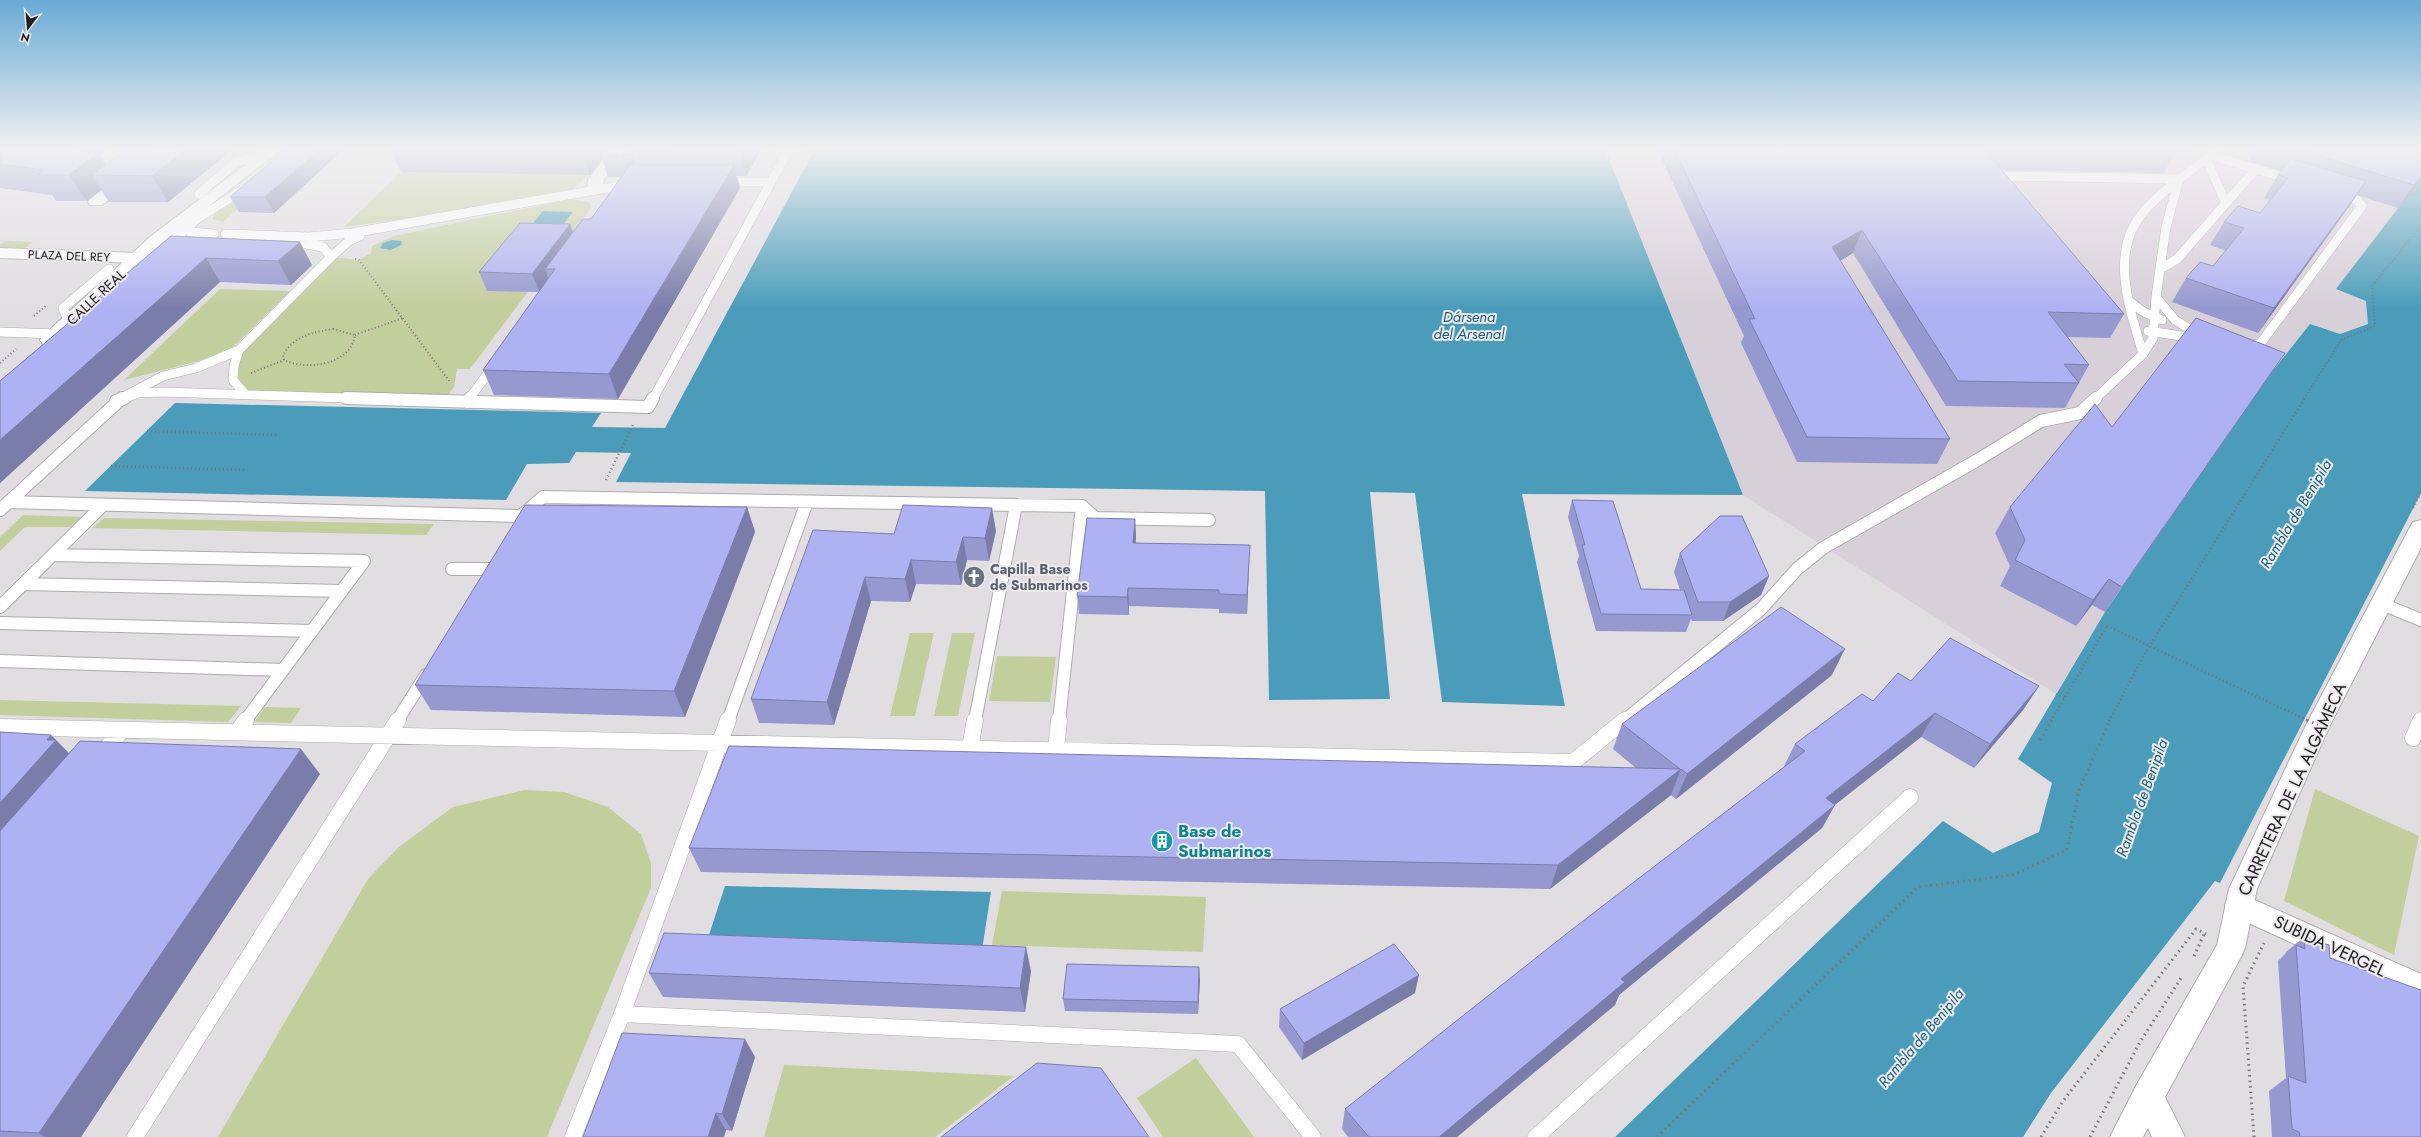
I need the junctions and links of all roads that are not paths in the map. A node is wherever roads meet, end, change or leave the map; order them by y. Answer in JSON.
{"nodes":[{"id":1,"x":210,"y":202,"type":"edge"},
{"id":2,"x":214,"y":202,"type":"edge"},
{"id":3,"x":220,"y":202,"type":"edge"},
{"id":4,"x":530,"y":202,"type":"edge"},
{"id":5,"x":760,"y":202,"type":"edge"},
{"id":6,"x":2154,"y":202,"type":"edge"},
{"id":7,"x":2173,"y":202,"type":"edge"},
{"id":8,"x":2359,"y":202,"type":"edge"},
{"id":9,"x":2226,"y":203,"type":"edge"},
{"id":10,"x":187,"y":221,"type":"junction"},
{"id":11,"x":382,"y":227,"type":"junction"},
{"id":12,"x":216,"y":237,"type":"junction"},
{"id":13,"x":0,"y":253,"type":"edge"},
{"id":14,"x":331,"y":257,"type":"junction"},
{"id":15,"x":138,"y":258,"type":"junction"},
{"id":16,"x":109,"y":269,"type":"dead end"},
{"id":17,"x":2160,"y":269,"type":"junction"},
{"id":18,"x":2156,"y":297,"type":"junction"},
{"id":19,"x":2129,"y":301,"type":"junction"},
{"id":20,"x":2121,"y":313,"type":"edge"},
{"id":21,"x":2133,"y":318,"type":"junction"},
{"id":22,"x":2155,"y":318,"type":"junction"},
{"id":23,"x":63,"y":328,"type":"junction"},
{"id":24,"x":2136,"y":331,"type":"junction"},
{"id":25,"x":2181,"y":331,"type":"junction"},
{"id":26,"x":0,"y":332,"type":"edge"},
{"id":27,"x":2154,"y":334,"type":"junction"},
{"id":28,"x":2210,"y":341,"type":"edge"},
{"id":29,"x":2235,"y":348,"type":"edge"},
{"id":30,"x":239,"y":350,"type":"junction"},
{"id":31,"x":2143,"y":354,"type":"junction"},
{"id":32,"x":500,"y":358,"type":"edge"},
{"id":33,"x":246,"y":395,"type":"junction"},
{"id":34,"x":116,"y":401,"type":"junction"},
{"id":35,"x":467,"y":402,"type":"junction"},
{"id":36,"x":807,"y":502,"type":"junction"},
{"id":37,"x":103,"y":505,"type":"junction"},
{"id":38,"x":1016,"y":505,"type":"junction"},
{"id":39,"x":4,"y":506,"type":"edge"},
{"id":40,"x":1082,"y":506,"type":"junction"},
{"id":41,"x":521,"y":516,"type":"junction"},
{"id":42,"x":1209,"y":520,"type":"dead end"},
{"id":43,"x":2421,"y":528,"type":"edge"},
{"id":44,"x":513,"y":529,"type":"edge"},
{"id":45,"x":53,"y":554,"type":"junction"},
{"id":46,"x":497,"y":556,"type":"edge"},
{"id":47,"x":452,"y":569,"type":"dead end"},
{"id":48,"x":489,"y":569,"type":"junction"},
{"id":49,"x":481,"y":583,"type":"edge"},
{"id":50,"x":23,"y":584,"type":"junction"},
{"id":51,"x":342,"y":591,"type":"junction"},
{"id":52,"x":2382,"y":604,"type":"junction"},
{"id":53,"x":0,"y":607,"type":"edge"},
{"id":54,"x":2421,"y":620,"type":"edge"},
{"id":55,"x":0,"y":623,"type":"edge"},
{"id":56,"x":312,"y":631,"type":"junction"},
{"id":57,"x":0,"y":661,"type":"edge"},
{"id":58,"x":434,"y":662,"type":"edge"},
{"id":59,"x":283,"y":670,"type":"junction"},
{"id":60,"x":2421,"y":719,"type":"edge"},
{"id":61,"x":0,"y":727,"type":"edge"},
{"id":62,"x":122,"y":730,"type":"junction"},
{"id":63,"x":237,"y":732,"type":"junction"},
{"id":64,"x":390,"y":736,"type":"junction"},
{"id":65,"x":2413,"y":738,"type":"dead end"},
{"id":66,"x":720,"y":743,"type":"junction"},
{"id":67,"x":970,"y":748,"type":"junction"},
{"id":68,"x":1056,"y":750,"type":"junction"},
{"id":69,"x":92,"y":765,"type":"edge"},
{"id":70,"x":1910,"y":797,"type":"dead end"},
{"id":71,"x":2240,"y":905,"type":"junction"},
{"id":72,"x":2421,"y":988,"type":"edge"},
{"id":73,"x":622,"y":1014,"type":"junction"},
{"id":74,"x":2148,"y":1095,"type":"junction"},
{"id":75,"x":135,"y":1137,"type":"edge"},
{"id":76,"x":573,"y":1137,"type":"edge"},
{"id":77,"x":1313,"y":1137,"type":"edge"},
{"id":78,"x":1536,"y":1137,"type":"edge"},
{"id":79,"x":2126,"y":1137,"type":"edge"},
{"id":80,"x":2168,"y":1137,"type":"edge"}],
"edges":[{"from":1,"to":10,"type":"street","name":"CALLE REAL"},
{"from":2,"to":10,"type":"street","name":"CALLE REAL"},
{"from":3,"to":10,"type":"lane"},
{"from":4,"to":11,"type":"lane"},
{"from":5,"to":35,"type":"lane"},
{"from":6,"to":19,"type":"lane"},
{"from":7,"to":17,"type":"lane"},
{"from":8,"to":29,"type":"lane"},
{"from":9,"to":17,"type":"lane"},
{"from":10,"to":12,"type":"lane"},
{"from":10,"to":12,"type":"lane"},
{"from":10,"to":15,"type":"street","name":"CALLE REAL"},
{"from":11,"to":12,"type":"lane"},
{"from":11,"to":14,"type":"lane"},
{"from":12,"to":14,"type":"lane"},
{"from":13,"to":15,"type":"street","name":"PLAZA DEL REY"},
{"from":14,"to":30,"type":"lane"},
{"from":15,"to":23,"type":"street","name":"CALLE REAL"},
{"from":15,"to":23,"type":"street","name":"CALLE REAL"},
{"from":16,"to":23,"type":"lane"},
{"from":17,"to":18,"type":"lane"},
{"from":18,"to":22,"type":"lane"},
{"from":18,"to":25,"type":"lane"},
{"from":19,"to":21,"type":"lane"},
{"from":19,"to":22,"type":"lane"},
{"from":20,"to":21,"type":"lane"},
{"from":21,"to":24,"type":"lane"},
{"from":22,"to":25,"type":"lane"},
{"from":22,"to":27,"type":"lane"},
{"from":23,"to":26,"type":"lane"},
{"from":24,"to":27,"type":"lane"},
{"from":24,"to":31,"type":"lane"},
{"from":25,"to":27,"type":"lane"},
{"from":25,"to":28,"type":"lane"},
{"from":27,"to":31,"type":"lane"},
{"from":30,"to":33,"type":"lane"},
{"from":30,"to":34,"type":"lane"},
{"from":31,"to":68,"type":"lane"},
{"from":32,"to":35,"type":"lane"},
{"from":33,"to":34,"type":"lane"},
{"from":33,"to":35,"type":"lane"},
{"from":34,"to":39,"type":"lane"},
{"from":36,"to":38,"type":"lane"},
{"from":36,"to":41,"type":"lane"},
{"from":36,"to":66,"type":"lane"},
{"from":37,"to":39,"type":"lane"},
{"from":37,"to":41,"type":"lane"},
{"from":37,"to":45,"type":"lane"},
{"from":38,"to":40,"type":"lane"},
{"from":38,"to":67,"type":"lane"},
{"from":40,"to":42,"type":"lane"},
{"from":40,"to":68,"type":"lane"},
{"from":41,"to":44,"type":"lane"},
{"from":43,"to":52,"type":"street","name":"CARRETERA DE LA ALGAMECA"},
{"from":45,"to":50,"type":"lane"},
{"from":45,"to":51,"type":"lane"},
{"from":46,"to":48,"type":"lane"},
{"from":47,"to":48,"type":"lane"},
{"from":48,"to":49,"type":"lane"},
{"from":50,"to":51,"type":"lane"},
{"from":50,"to":53,"type":"lane"},
{"from":51,"to":56,"type":"lane"},
{"from":52,"to":54,"type":"lane"},
{"from":52,"to":71,"type":"street","name":"CARRETERA DE LA ALGAMECA"},
{"from":55,"to":56,"type":"lane"},
{"from":56,"to":59,"type":"lane"},
{"from":57,"to":59,"type":"lane"},
{"from":58,"to":64,"type":"lane"},
{"from":59,"to":63,"type":"lane"},
{"from":60,"to":65,"type":"lane"},
{"from":61,"to":62,"type":"lane"},
{"from":62,"to":63,"type":"lane"},
{"from":62,"to":69,"type":"lane"},
{"from":63,"to":64,"type":"lane"},
{"from":64,"to":66,"type":"lane"},
{"from":64,"to":75,"type":"lane"},
{"from":66,"to":67,"type":"lane"},
{"from":66,"to":73,"type":"lane"},
{"from":67,"to":68,"type":"lane"},
{"from":70,"to":78,"type":"lane"},
{"from":71,"to":72,"type":"street","name":"SUBIDA VERGEL"},
{"from":71,"to":74,"type":"street","name":"CARRETERA DE LA ALGAMECA"},
{"from":73,"to":76,"type":"lane"},
{"from":73,"to":77,"type":"lane"},
{"from":74,"to":79,"type":"street","name":"CARRETERA DE LA ALGAMECA"},
{"from":74,"to":80,"type":"street"}]}
